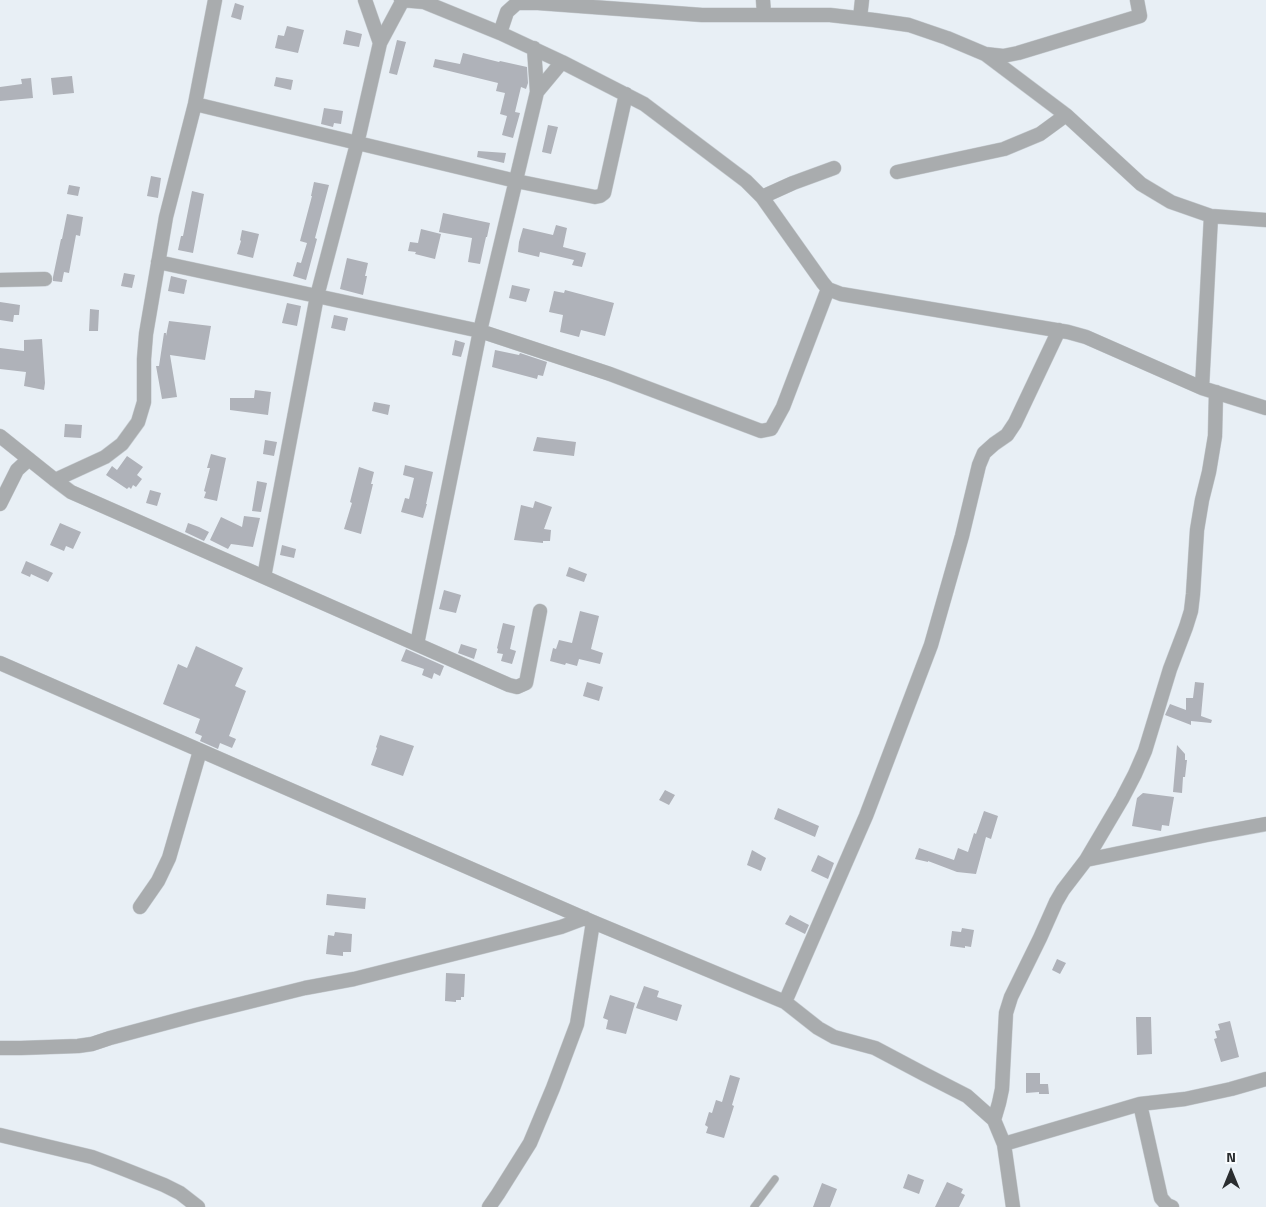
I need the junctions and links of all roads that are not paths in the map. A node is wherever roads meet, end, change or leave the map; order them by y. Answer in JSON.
{"nodes":[{"id":1,"x":215,"y":0,"type":"edge"},
{"id":2,"x":365,"y":0,"type":"edge"},
{"id":3,"x":402,"y":0,"type":"edge"},
{"id":4,"x":862,"y":0,"type":"edge"},
{"id":5,"x":1137,"y":0,"type":"edge"},
{"id":6,"x":518,"y":2,"type":"edge"},
{"id":7,"x":763,"y":7,"type":"edge"},
{"id":8,"x":860,"y":18,"type":"junction"},
{"id":9,"x":500,"y":32,"type":"junction"},
{"id":10,"x":380,"y":43,"type":"junction"},
{"id":11,"x":534,"y":48,"type":"junction"},
{"id":12,"x":985,"y":54,"type":"junction"},
{"id":13,"x":562,"y":62,"type":"junction"},
{"id":14,"x":538,"y":92,"type":"junction"},
{"id":15,"x":626,"y":94,"type":"junction"},
{"id":16,"x":195,"y":104,"type":"junction"},
{"id":17,"x":1066,"y":115,"type":"junction"},
{"id":18,"x":357,"y":144,"type":"junction"},
{"id":19,"x":834,"y":168,"type":"dead end"},
{"id":20,"x":897,"y":172,"type":"dead end"},
{"id":21,"x":516,"y":182,"type":"junction"},
{"id":22,"x":762,"y":197,"type":"junction"},
{"id":23,"x":1211,"y":216,"type":"junction"},
{"id":24,"x":1266,"y":220,"type":"edge"},
{"id":25,"x":158,"y":262,"type":"junction"},
{"id":26,"x":45,"y":279,"type":"dead end"},
{"id":27,"x":0,"y":280,"type":"edge"},
{"id":28,"x":828,"y":288,"type":"junction"},
{"id":29,"x":317,"y":296,"type":"junction"},
{"id":30,"x":1059,"y":330,"type":"junction"},
{"id":31,"x":480,"y":331,"type":"junction"},
{"id":32,"x":1202,"y":388,"type":"junction"},
{"id":33,"x":1216,"y":392,"type":"junction"},
{"id":34,"x":1266,"y":408,"type":"edge"},
{"id":35,"x":0,"y":436,"type":"edge"},
{"id":36,"x":29,"y":459,"type":"junction"},
{"id":37,"x":55,"y":480,"type":"junction"},
{"id":38,"x":0,"y":504,"type":"edge"},
{"id":39,"x":264,"y":578,"type":"junction"},
{"id":40,"x":540,"y":611,"type":"dead end"},
{"id":41,"x":417,"y":644,"type":"junction"},
{"id":42,"x":0,"y":663,"type":"edge"},
{"id":43,"x":200,"y":751,"type":"junction"},
{"id":44,"x":1266,"y":824,"type":"edge"},
{"id":45,"x":1086,"y":860,"type":"junction"},
{"id":46,"x":140,"y":907,"type":"dead end"},
{"id":47,"x":589,"y":920,"type":"junction"},
{"id":48,"x":785,"y":1002,"type":"junction"},
{"id":49,"x":0,"y":1048,"type":"edge"},
{"id":50,"x":1266,"y":1079,"type":"edge"},
{"id":51,"x":1140,"y":1104,"type":"junction"},
{"id":52,"x":994,"y":1120,"type":"junction"},
{"id":53,"x":0,"y":1135,"type":"edge"},
{"id":54,"x":1004,"y":1144,"type":"junction"},
{"id":55,"x":774,"y":1179,"type":"dead end"},
{"id":56,"x":198,"y":1207,"type":"edge"},
{"id":57,"x":489,"y":1207,"type":"edge"},
{"id":58,"x":754,"y":1207,"type":"edge"},
{"id":59,"x":1013,"y":1207,"type":"edge"},
{"id":60,"x":1172,"y":1207,"type":"edge"}],
"edges":[{"from":1,"to":16,"type":"street"},
{"from":2,"to":10,"type":"street"},
{"from":3,"to":9,"type":"street"},
{"from":3,"to":10,"type":"street"},
{"from":4,"to":8,"type":"street"},
{"from":5,"to":12,"type":"street"},
{"from":6,"to":7,"type":"street"},
{"from":6,"to":9,"type":"street"},
{"from":7,"to":8,"type":"street"},
{"from":8,"to":12,"type":"street"},
{"from":9,"to":11,"type":"street"},
{"from":10,"to":18,"type":"street"},
{"from":11,"to":13,"type":"street"},
{"from":11,"to":14,"type":"street"},
{"from":12,"to":17,"type":"street"},
{"from":13,"to":14,"type":"street"},
{"from":13,"to":15,"type":"street"},
{"from":14,"to":21,"type":"street"},
{"from":15,"to":21,"type":"street"},
{"from":15,"to":22,"type":"street"},
{"from":16,"to":18,"type":"street"},
{"from":16,"to":25,"type":"street"},
{"from":17,"to":20,"type":"street"},
{"from":17,"to":23,"type":"street"},
{"from":18,"to":21,"type":"street"},
{"from":18,"to":29,"type":"street"},
{"from":19,"to":22,"type":"street"},
{"from":21,"to":31,"type":"street"},
{"from":22,"to":28,"type":"street"},
{"from":23,"to":24,"type":"street"},
{"from":23,"to":32,"type":"street"},
{"from":25,"to":29,"type":"street"},
{"from":25,"to":37,"type":"street"},
{"from":26,"to":27,"type":"street"},
{"from":28,"to":30,"type":"street"},
{"from":28,"to":31,"type":"street"},
{"from":29,"to":31,"type":"street"},
{"from":29,"to":39,"type":"street"},
{"from":30,"to":32,"type":"street"},
{"from":30,"to":48,"type":"street"},
{"from":31,"to":41,"type":"street"},
{"from":32,"to":33,"type":"street"},
{"from":33,"to":34,"type":"street"},
{"from":33,"to":45,"type":"street"},
{"from":35,"to":36,"type":"street"},
{"from":36,"to":37,"type":"street"},
{"from":36,"to":38,"type":"street"},
{"from":37,"to":39,"type":"street"},
{"from":39,"to":41,"type":"street"},
{"from":40,"to":41,"type":"street"},
{"from":42,"to":43,"type":"street"},
{"from":43,"to":46,"type":"street"},
{"from":43,"to":47,"type":"street"},
{"from":44,"to":45,"type":"street"},
{"from":45,"to":52,"type":"street"},
{"from":47,"to":48,"type":"street"},
{"from":47,"to":49,"type":"street"},
{"from":47,"to":57,"type":"street"},
{"from":48,"to":52,"type":"street"},
{"from":50,"to":51,"type":"street"},
{"from":51,"to":54,"type":"street"},
{"from":51,"to":60,"type":"street"},
{"from":52,"to":54,"type":"street"},
{"from":53,"to":56,"type":"street"},
{"from":54,"to":59,"type":"street"},
{"from":55,"to":58,"type":"lane"}]}
